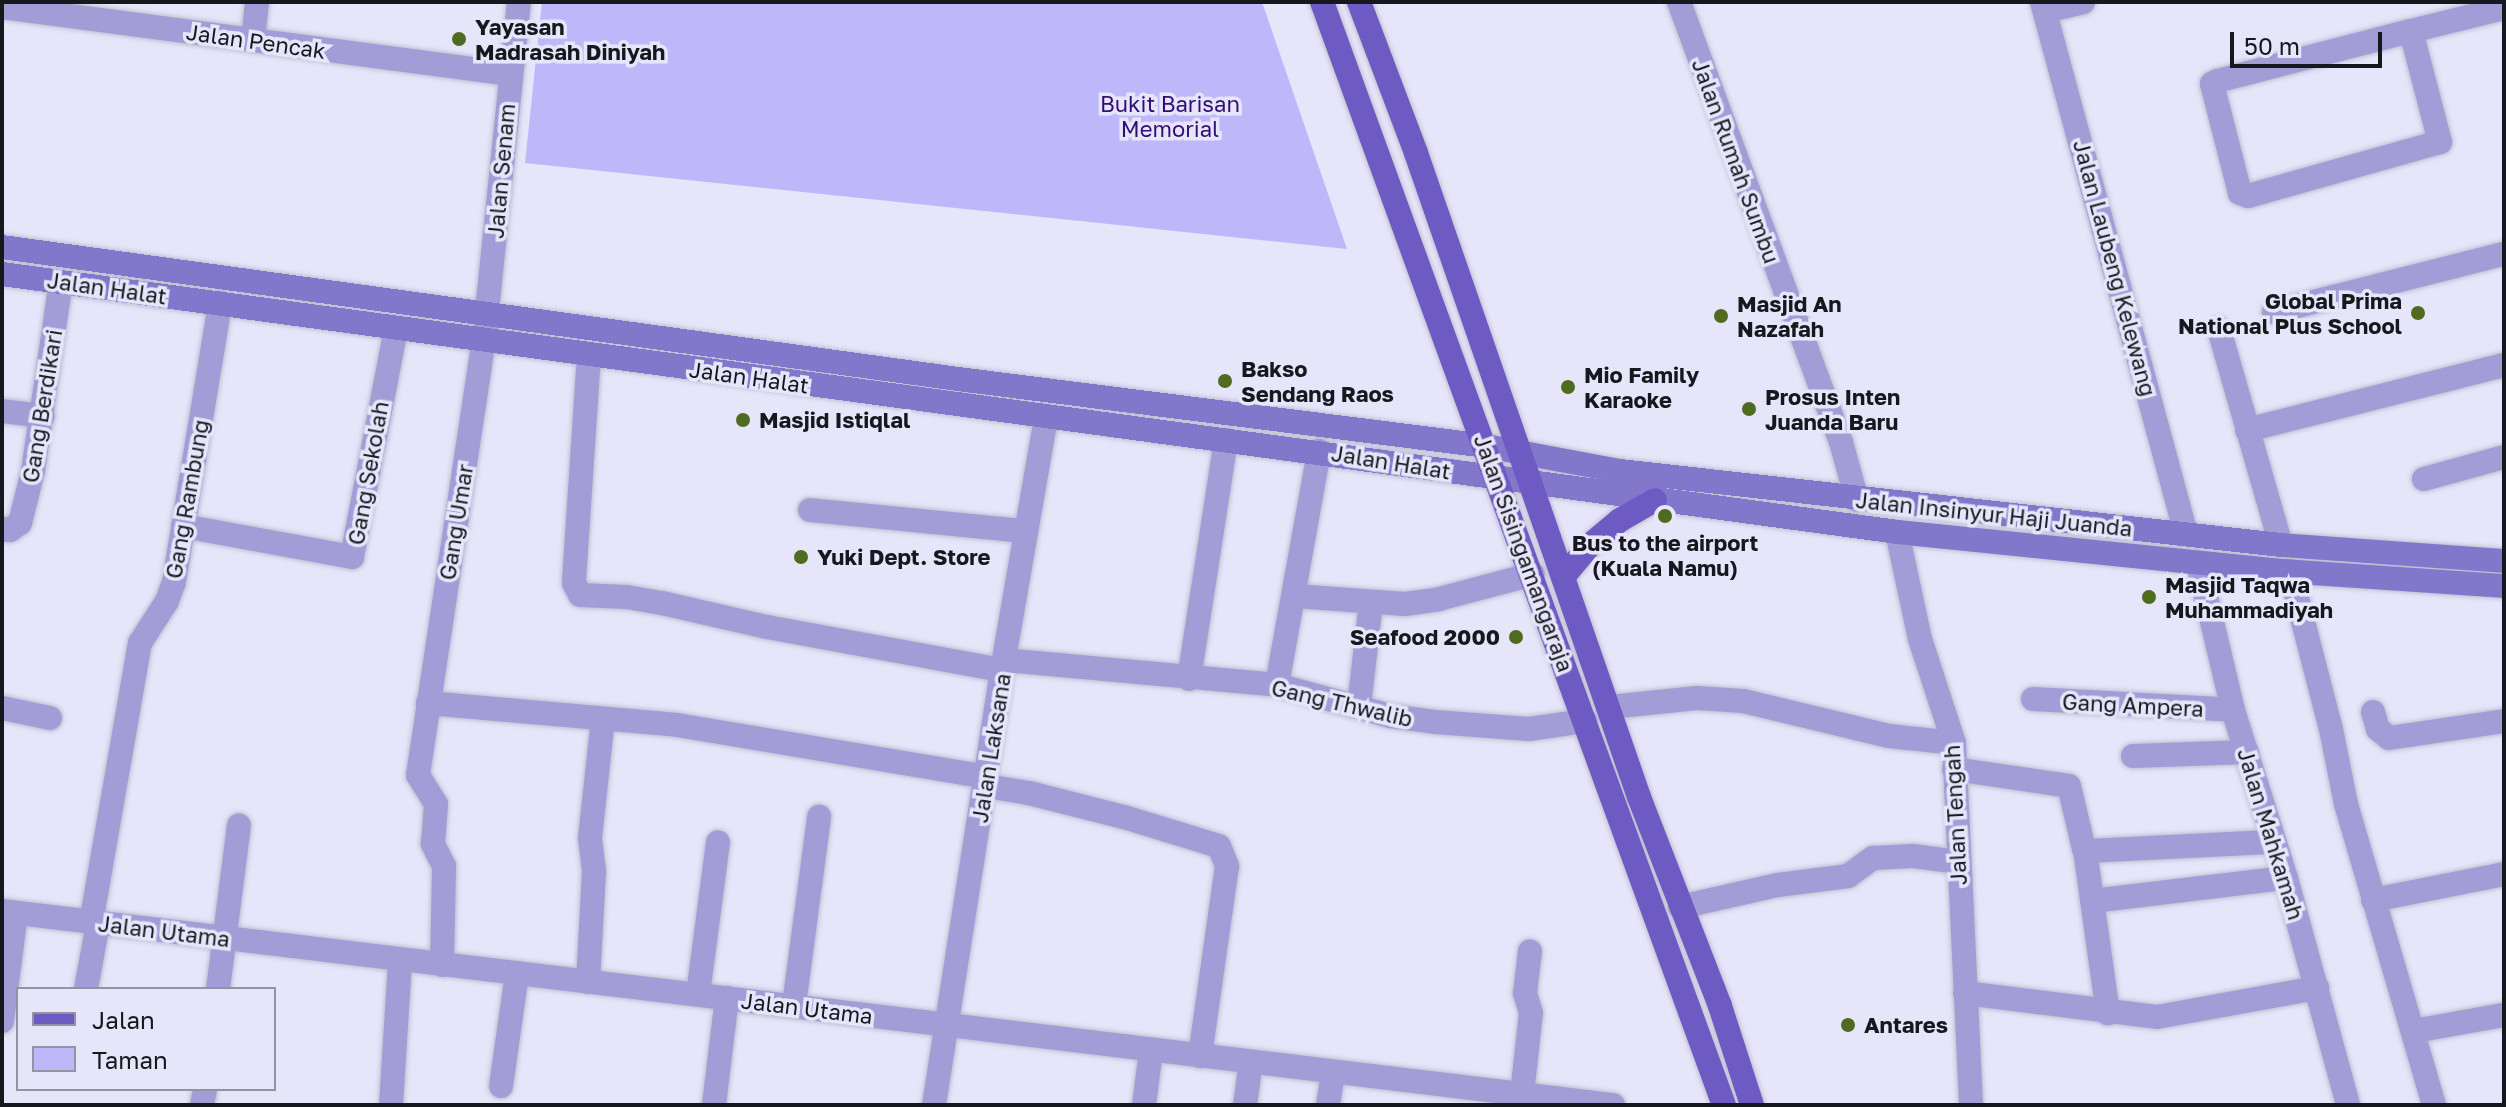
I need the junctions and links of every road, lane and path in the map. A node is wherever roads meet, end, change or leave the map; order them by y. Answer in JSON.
{"nodes":[{"id":1,"x":257,"y":2,"type":"edge"},
{"id":2,"x":519,"y":2,"type":"edge"},
{"id":3,"x":1322,"y":2,"type":"edge"},
{"id":4,"x":1359,"y":2,"type":"edge"},
{"id":5,"x":1679,"y":2,"type":"edge"},
{"id":6,"x":2083,"y":2,"type":"edge"},
{"id":7,"x":2043,"y":6,"type":"edge"},
{"id":8,"x":2,"y":7,"type":"edge"},
{"id":9,"x":65,"y":8,"type":"edge"},
{"id":10,"x":2504,"y":8,"type":"edge"},
{"id":11,"x":2411,"y":31,"type":"junction"},
{"id":12,"x":253,"y":40,"type":"junction"},
{"id":13,"x":510,"y":74,"type":"junction"},
{"id":14,"x":2,"y":247,"type":"edge"},
{"id":15,"x":2504,"y":254,"type":"edge"},
{"id":16,"x":2,"y":274,"type":"edge"},
{"id":17,"x":61,"y":282,"type":"junction"},
{"id":18,"x":220,"y":303,"type":"junction"},
{"id":19,"x":487,"y":312,"type":"junction"},
{"id":20,"x":2274,"y":312,"type":"dead end"},
{"id":21,"x":396,"y":328,"type":"junction"},
{"id":22,"x":2219,"y":329,"type":"dead end"},
{"id":23,"x":484,"y":340,"type":"junction"},
{"id":24,"x":589,"y":355,"type":"junction"},
{"id":25,"x":2504,"y":365,"type":"edge"},
{"id":26,"x":1050,"y":391,"type":"junction"},
{"id":27,"x":2,"y":411,"type":"edge"},
{"id":28,"x":43,"y":416,"type":"junction"},
{"id":29,"x":1046,"y":419,"type":"junction"},
{"id":30,"x":2247,"y":430,"type":"junction"},
{"id":31,"x":1226,"y":440,"type":"junction"},
{"id":32,"x":1486,"y":446,"type":"junction"},
{"id":33,"x":1319,"y":451,"type":"junction"},
{"id":34,"x":1521,"y":454,"type":"junction"},
{"id":35,"x":2504,"y":457,"type":"edge"},
{"id":36,"x":1496,"y":478,"type":"junction"},
{"id":37,"x":2424,"y":479,"type":"dead end"},
{"id":38,"x":1530,"y":483,"type":"junction"},
{"id":39,"x":1655,"y":500,"type":"junction"},
{"id":40,"x":1857,"y":500,"type":"junction"},
{"id":41,"x":810,"y":510,"type":"dead end"},
{"id":42,"x":183,"y":526,"type":"junction"},
{"id":43,"x":9,"y":528,"type":"edge"},
{"id":44,"x":1026,"y":531,"type":"junction"},
{"id":45,"x":1897,"y":532,"type":"junction"},
{"id":46,"x":2186,"y":534,"type":"junction"},
{"id":47,"x":2281,"y":545,"type":"junction"},
{"id":48,"x":2504,"y":561,"type":"edge"},
{"id":49,"x":2198,"y":563,"type":"junction"},
{"id":50,"x":2290,"y":571,"type":"junction"},
{"id":51,"x":1533,"y":574,"type":"junction"},
{"id":52,"x":1563,"y":577,"type":"junction"},
{"id":53,"x":2504,"y":586,"type":"edge"},
{"id":54,"x":1295,"y":596,"type":"junction"},
{"id":55,"x":1371,"y":603,"type":"junction"},
{"id":56,"x":1003,"y":665,"type":"junction"},
{"id":57,"x":1189,"y":679,"type":"junction"},
{"id":58,"x":1277,"y":685,"type":"junction"},
{"id":59,"x":2033,"y":699,"type":"dead end"},
{"id":60,"x":428,"y":703,"type":"junction"},
{"id":61,"x":1359,"y":706,"type":"junction"},
{"id":62,"x":1610,"y":707,"type":"junction"},
{"id":63,"x":2,"y":708,"type":"edge"},
{"id":64,"x":2233,"y":710,"type":"junction"},
{"id":65,"x":2373,"y":712,"type":"dead end"},
{"id":66,"x":50,"y":718,"type":"dead end"},
{"id":67,"x":603,"y":719,"type":"junction"},
{"id":68,"x":1585,"y":721,"type":"junction"},
{"id":69,"x":2504,"y":721,"type":"edge"},
{"id":70,"x":1954,"y":743,"type":"junction"},
{"id":71,"x":2247,"y":752,"type":"junction"},
{"id":72,"x":2133,"y":756,"type":"dead end"},
{"id":73,"x":1954,"y":769,"type":"junction"},
{"id":74,"x":987,"y":782,"type":"junction"},
{"id":75,"x":819,"y":817,"type":"dead end"},
{"id":76,"x":239,"y":825,"type":"dead end"},
{"id":77,"x":718,"y":842,"type":"dead end"},
{"id":78,"x":2274,"y":842,"type":"junction"},
{"id":79,"x":2085,"y":850,"type":"junction"},
{"id":80,"x":1958,"y":862,"type":"junction"},
{"id":81,"x":2504,"y":874,"type":"edge"},
{"id":82,"x":2286,"y":878,"type":"junction"},
{"id":83,"x":2373,"y":900,"type":"junction"},
{"id":84,"x":2092,"y":901,"type":"junction"},
{"id":85,"x":1680,"y":907,"type":"junction"},
{"id":86,"x":9,"y":912,"type":"edge"},
{"id":87,"x":95,"y":923,"type":"junction"},
{"id":88,"x":225,"y":938,"type":"junction"},
{"id":89,"x":1530,"y":951,"type":"dead end"},
{"id":90,"x":400,"y":960,"type":"junction"},
{"id":91,"x":442,"y":965,"type":"junction"},
{"id":92,"x":517,"y":973,"type":"junction"},
{"id":93,"x":588,"y":982,"type":"junction"},
{"id":94,"x":86,"y":987,"type":"edge"},
{"id":95,"x":218,"y":987,"type":"edge"},
{"id":96,"x":2317,"y":988,"type":"junction"},
{"id":97,"x":1965,"y":993,"type":"junction"},
{"id":98,"x":698,"y":994,"type":"junction"},
{"id":99,"x":727,"y":998,"type":"junction"},
{"id":100,"x":794,"y":1005,"type":"junction"},
{"id":101,"x":2108,"y":1013,"type":"junction"},
{"id":102,"x":2504,"y":1015,"type":"edge"},
{"id":103,"x":2,"y":1021,"type":"edge"},
{"id":104,"x":944,"y":1024,"type":"junction"},
{"id":105,"x":2414,"y":1031,"type":"junction"},
{"id":106,"x":1151,"y":1050,"type":"junction"},
{"id":107,"x":1200,"y":1056,"type":"junction"},
{"id":108,"x":1251,"y":1062,"type":"junction"},
{"id":109,"x":1333,"y":1072,"type":"junction"},
{"id":110,"x":501,"y":1086,"type":"dead end"},
{"id":111,"x":1522,"y":1094,"type":"junction"},
{"id":112,"x":1452,"y":1095,"type":"edge"},
{"id":113,"x":391,"y":1105,"type":"edge"},
{"id":114,"x":714,"y":1105,"type":"edge"},
{"id":115,"x":934,"y":1105,"type":"edge"},
{"id":116,"x":1144,"y":1105,"type":"edge"},
{"id":117,"x":1245,"y":1105,"type":"edge"},
{"id":118,"x":1328,"y":1105,"type":"edge"},
{"id":119,"x":1613,"y":1105,"type":"edge"},
{"id":120,"x":1724,"y":1105,"type":"edge"},
{"id":121,"x":1752,"y":1105,"type":"edge"},
{"id":122,"x":1971,"y":1105,"type":"edge"},
{"id":123,"x":2348,"y":1105,"type":"edge"},
{"id":124,"x":2434,"y":1105,"type":"edge"}],
"edges":[{"from":1,"to":12,"type":"street"},
{"from":2,"to":13,"type":"street","name":"Jalan Senam"},
{"from":3,"to":32,"type":"main road","name":"Jalan Sisingamangaraja"},
{"from":4,"to":34,"type":"main road","name":"Jalan Sisingamangaraja"},
{"from":5,"to":40,"type":"street","name":"Jalan Rumah Sumbu"},
{"from":6,"to":7,"type":"street"},
{"from":7,"to":46,"type":"street","name":"Jalan Laubeng Kelewang"},
{"from":8,"to":9,"type":"street","name":"Jalan Pencak"},
{"from":9,"to":12,"type":"street","name":"Jalan Pencak"},
{"from":10,"to":11,"type":"street"},
{"from":11,"to":11,"type":"street"},
{"from":12,"to":13,"type":"street","name":"Jalan Pencak"},
{"from":13,"to":19,"type":"street","name":"Jalan Senam"},
{"from":14,"to":19,"type":"main road","name":"Jalan Halat"},
{"from":15,"to":20,"type":"street"},
{"from":16,"to":17,"type":"main road","name":"Jalan Halat"},
{"from":17,"to":18,"type":"main road","name":"Jalan Halat"},
{"from":17,"to":28,"type":"street","name":"Gang Berdikari"},
{"from":18,"to":21,"type":"main road","name":"Jalan Halat"},
{"from":18,"to":42,"type":"street","name":"Gang Rambung"},
{"from":19,"to":23,"type":"street","name":"Jalan Senam"},
{"from":19,"to":26,"type":"main road","name":"Jalan Halat"},
{"from":21,"to":23,"type":"main road","name":"Jalan Halat"},
{"from":21,"to":42,"type":"street","name":"Gang Sekolah"},
{"from":22,"to":30,"type":"street"},
{"from":23,"to":24,"type":"main road","name":"Jalan Halat"},
{"from":23,"to":60,"type":"street","name":"Gang Umar"},
{"from":24,"to":29,"type":"main road","name":"Jalan Halat"},
{"from":24,"to":56,"type":"street","name":"Gang Thwalib"},
{"from":25,"to":30,"type":"street"},
{"from":26,"to":29,"type":"street","name":"Jalan Laksana"},
{"from":26,"to":32,"type":"main road","name":"Jalan Halat"},
{"from":27,"to":28,"type":"street"},
{"from":28,"to":43,"type":"street","name":"Gang Berdikari"},
{"from":29,"to":31,"type":"main road","name":"Jalan Halat"},
{"from":29,"to":44,"type":"street","name":"Jalan Laksana"},
{"from":30,"to":47,"type":"street"},
{"from":31,"to":33,"type":"main road","name":"Jalan Halat"},
{"from":31,"to":57,"type":"street"},
{"from":32,"to":34,"type":"main road","name":"Jalan Insinyur Haji Juanda"},
{"from":32,"to":36,"type":"main road","name":"Jalan Sisingamangaraja"},
{"from":33,"to":36,"type":"main road","name":"Jalan Halat"},
{"from":33,"to":54,"type":"street"},
{"from":34,"to":38,"type":"main road","name":"Jalan Sisingamangaraja"},
{"from":34,"to":40,"type":"main road","name":"Jalan Insinyur Haji Juanda"},
{"from":35,"to":37,"type":"street"},
{"from":36,"to":38,"type":"main road","name":"Jalan Insinyur Haji Juanda"},
{"from":36,"to":51,"type":"main road","name":"Jalan Sisingamangaraja"},
{"from":38,"to":39,"type":"main road","name":"Jalan Insinyur Haji Juanda"},
{"from":38,"to":52,"type":"main road","name":"Jalan Sisingamangaraja"},
{"from":39,"to":45,"type":"main road","name":"Jalan Insinyur Haji Juanda"},
{"from":39,"to":52,"type":"main road"},
{"from":40,"to":46,"type":"main road","name":"Jalan Insinyur Haji Juanda"},
{"from":41,"to":44,"type":"street"},
{"from":42,"to":87,"type":"street","name":"Gang Rambung"},
{"from":44,"to":56,"type":"street","name":"Jalan Laksana"},
{"from":45,"to":49,"type":"main road","name":"Jalan Insinyur Haji Juanda"},
{"from":45,"to":70,"type":"street","name":"Jalan Tengah"},
{"from":46,"to":47,"type":"main road","name":"Jalan Insinyur Haji Juanda"},
{"from":47,"to":48,"type":"main road","name":"Jalan Insinyur Haji Juanda"},
{"from":49,"to":50,"type":"main road","name":"Jalan Insinyur Haji Juanda"},
{"from":49,"to":64,"type":"street","name":"Jalan Mahkamah"},
{"from":50,"to":53,"type":"main road","name":"Jalan Insinyur Haji Juanda"},
{"from":50,"to":83,"type":"street"},
{"from":51,"to":55,"type":"street"},
{"from":51,"to":68,"type":"main road","name":"Jalan Sisingamangaraja"},
{"from":52,"to":62,"type":"main road","name":"Jalan Sisingamangaraja"},
{"from":54,"to":55,"type":"street"},
{"from":54,"to":58,"type":"street"},
{"from":55,"to":61,"type":"street"},
{"from":56,"to":57,"type":"street","name":"Gang Thwalib"},
{"from":56,"to":74,"type":"street","name":"Jalan Laksana"},
{"from":57,"to":58,"type":"street","name":"Gang Thwalib"},
{"from":58,"to":61,"type":"street","name":"Gang Thwalib"},
{"from":59,"to":64,"type":"street","name":"Gang Ampera"},
{"from":60,"to":67,"type":"street"},
{"from":60,"to":91,"type":"street","name":"Gang Umar"},
{"from":61,"to":68,"type":"street","name":"Gang Thwalib"},
{"from":62,"to":70,"type":"street"},
{"from":62,"to":85,"type":"main road","name":"Jalan Sisingamangaraja"},
{"from":63,"to":66,"type":"street"},
{"from":64,"to":71,"type":"street","name":"Jalan Mahkamah"},
{"from":65,"to":69,"type":"street"},
{"from":67,"to":74,"type":"street"},
{"from":67,"to":93,"type":"street"},
{"from":68,"to":120,"type":"main road","name":"Jalan Sisingamangaraja"},
{"from":70,"to":73,"type":"street","name":"Jalan Tengah"},
{"from":71,"to":72,"type":"street"},
{"from":71,"to":78,"type":"street","name":"Jalan Mahkamah"},
{"from":73,"to":79,"type":"street"},
{"from":73,"to":80,"type":"street","name":"Jalan Tengah"},
{"from":74,"to":104,"type":"street","name":"Jalan Laksana"},
{"from":74,"to":107,"type":"street"},
{"from":75,"to":100,"type":"street"},
{"from":76,"to":88,"type":"street"},
{"from":77,"to":98,"type":"street"},
{"from":78,"to":79,"type":"street"},
{"from":78,"to":82,"type":"street","name":"Jalan Mahkamah"},
{"from":79,"to":84,"type":"street"},
{"from":80,"to":85,"type":"street"},
{"from":80,"to":97,"type":"street","name":"Jalan Tengah"},
{"from":81,"to":83,"type":"street"},
{"from":82,"to":84,"type":"street"},
{"from":82,"to":96,"type":"street","name":"Jalan Mahkamah"},
{"from":83,"to":105,"type":"street"},
{"from":84,"to":101,"type":"street"},
{"from":85,"to":121,"type":"main road","name":"Jalan Sisingamangaraja"},
{"from":86,"to":87,"type":"street","name":"Jalan Utama"},
{"from":86,"to":103,"type":"street"},
{"from":87,"to":88,"type":"street","name":"Jalan Utama"},
{"from":87,"to":94,"type":"street","name":"Gang Rambung"},
{"from":88,"to":90,"type":"street","name":"Jalan Utama"},
{"from":88,"to":95,"type":"street"},
{"from":89,"to":111,"type":"street"},
{"from":90,"to":91,"type":"street","name":"Jalan Utama"},
{"from":90,"to":113,"type":"street"},
{"from":91,"to":92,"type":"street","name":"Jalan Utama"},
{"from":92,"to":93,"type":"street","name":"Jalan Utama"},
{"from":92,"to":110,"type":"street"},
{"from":93,"to":98,"type":"street","name":"Jalan Utama"},
{"from":96,"to":101,"type":"street"},
{"from":96,"to":123,"type":"street","name":"Jalan Mahkamah"},
{"from":97,"to":101,"type":"street"},
{"from":97,"to":122,"type":"street","name":"Jalan Tengah"},
{"from":98,"to":99,"type":"street","name":"Jalan Utama"},
{"from":99,"to":100,"type":"street","name":"Jalan Utama"},
{"from":99,"to":114,"type":"street"},
{"from":100,"to":104,"type":"street","name":"Jalan Utama"},
{"from":102,"to":105,"type":"street"},
{"from":104,"to":106,"type":"street","name":"Jalan Utama"},
{"from":104,"to":115,"type":"street","name":"Jalan Laksana"},
{"from":105,"to":124,"type":"street"},
{"from":106,"to":107,"type":"street","name":"Jalan Utama"},
{"from":106,"to":116,"type":"street"},
{"from":107,"to":108,"type":"street","name":"Jalan Utama"},
{"from":108,"to":109,"type":"street","name":"Jalan Utama"},
{"from":108,"to":117,"type":"street"},
{"from":109,"to":112,"type":"street","name":"Jalan Utama"},
{"from":109,"to":118,"type":"street"},
{"from":111,"to":112,"type":"street","name":"Jalan Utama"},
{"from":111,"to":119,"type":"street","name":"Jalan Utama"}]}
